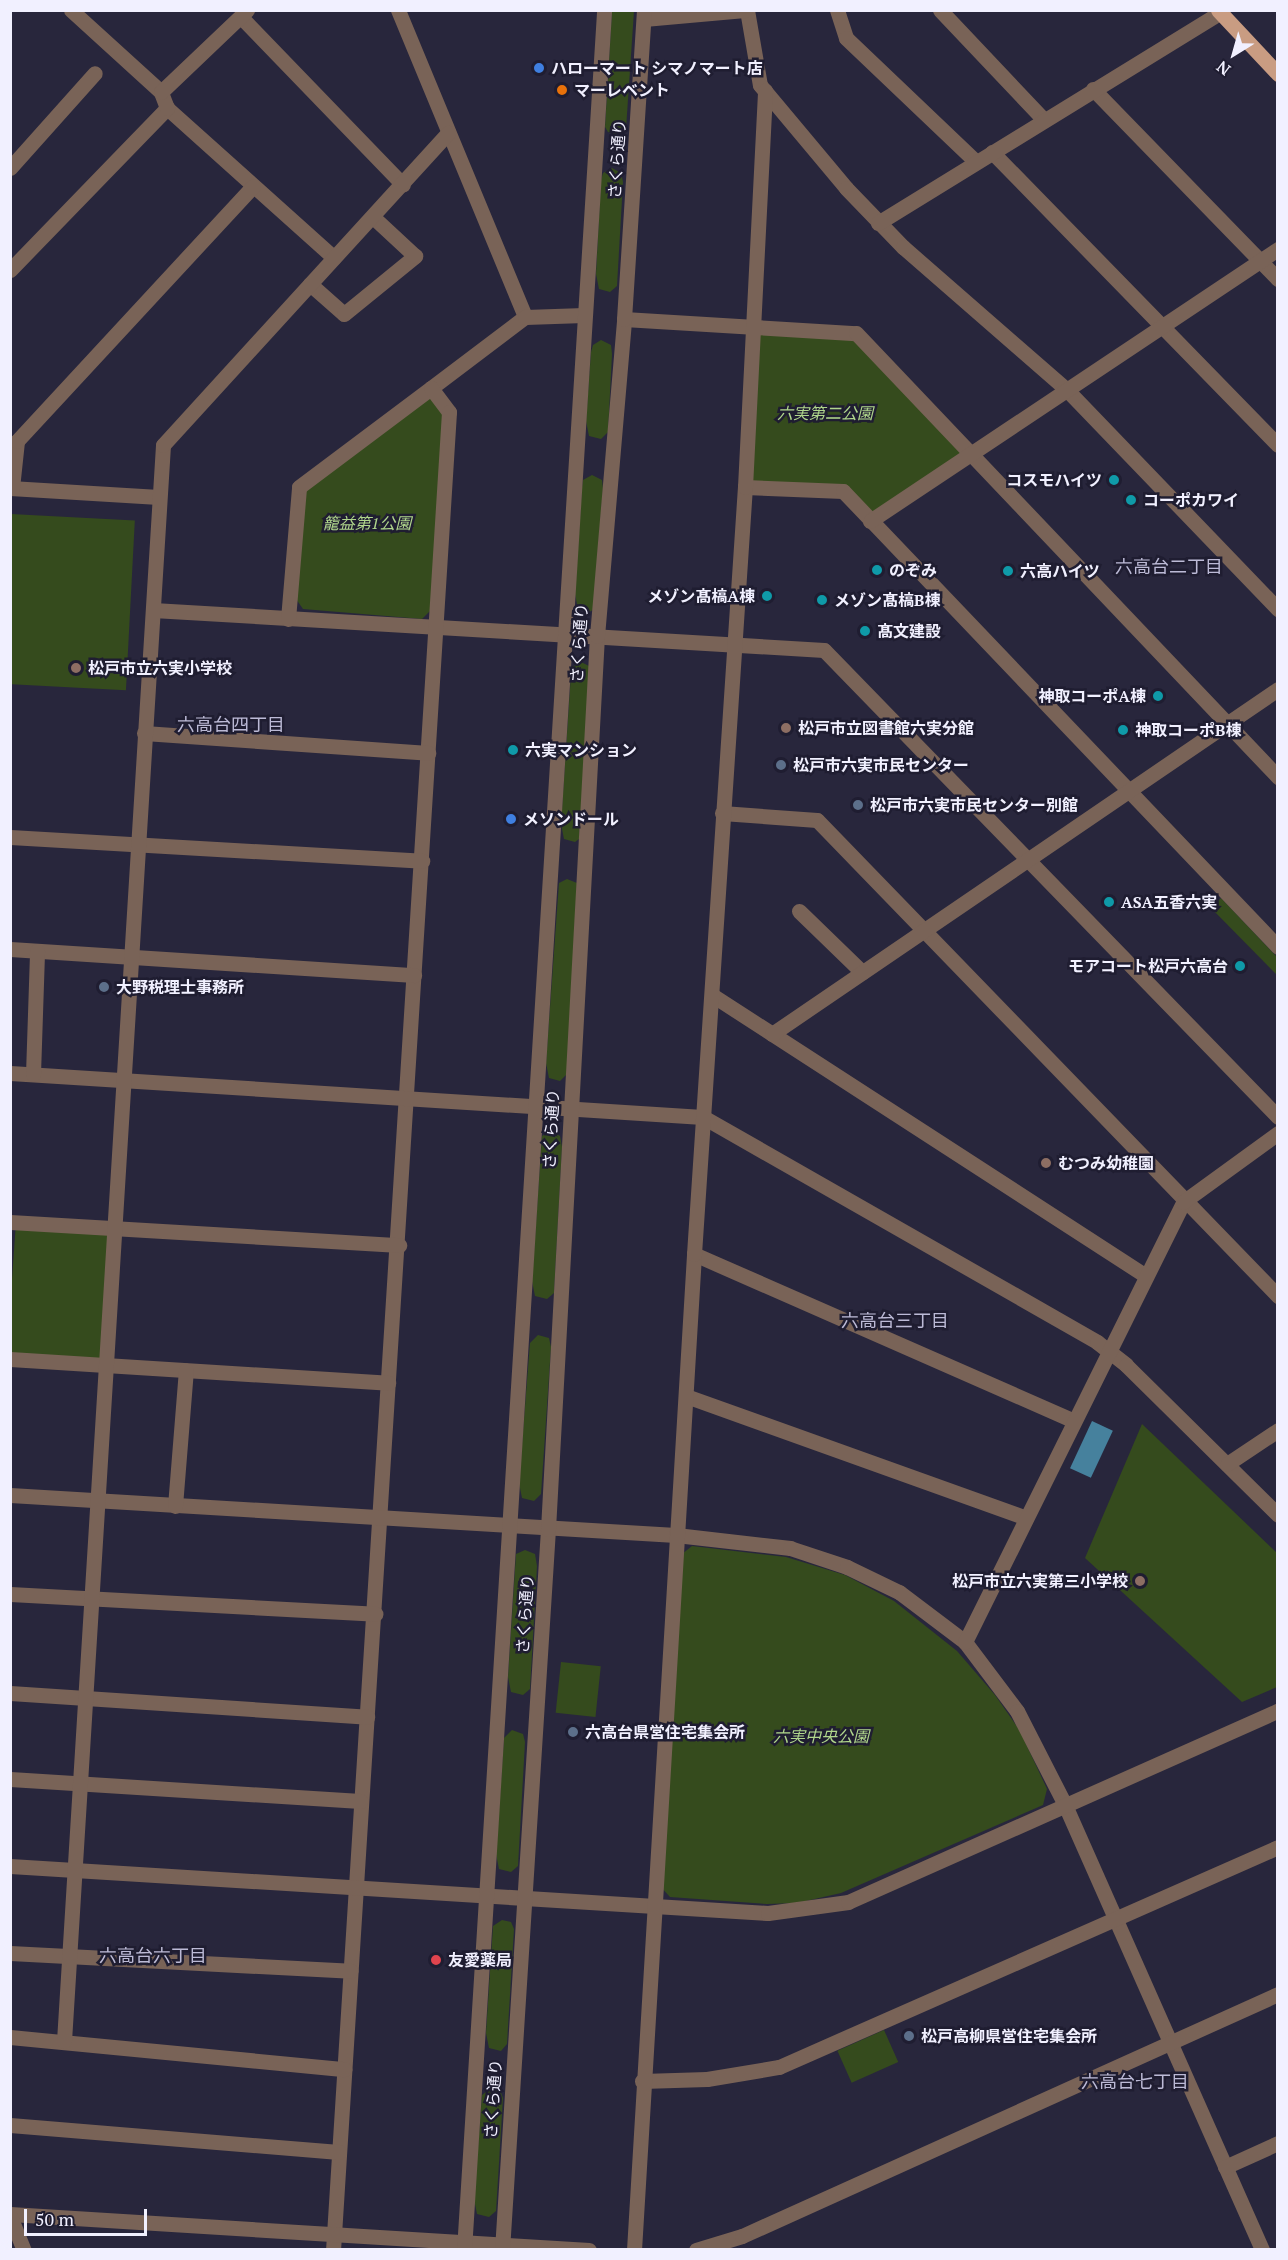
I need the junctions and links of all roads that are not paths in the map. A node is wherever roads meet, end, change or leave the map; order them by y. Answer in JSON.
{"nodes":[{"id":1,"x":71,"y":10,"type":"edge"},
{"id":2,"x":398,"y":10,"type":"edge"},
{"id":3,"x":604,"y":10,"type":"edge"},
{"id":4,"x":746,"y":10,"type":"edge"},
{"id":5,"x":837,"y":10,"type":"edge"},
{"id":6,"x":940,"y":10,"type":"edge"},
{"id":7,"x":1219,"y":12,"type":"edge"},
{"id":8,"x":244,"y":14,"type":"edge"},
{"id":9,"x":644,"y":15,"type":"edge"},
{"id":10,"x":95,"y":73,"type":"dead end"},
{"id":11,"x":1278,"y":74,"type":"edge"},
{"id":12,"x":1093,"y":89,"type":"junction"},
{"id":13,"x":161,"y":92,"type":"junction"},
{"id":14,"x":765,"y":92,"type":"junction"},
{"id":15,"x":167,"y":108,"type":"junction"},
{"id":16,"x":1044,"y":120,"type":"junction"},
{"id":17,"x":448,"y":133,"type":"junction"},
{"id":18,"x":992,"y":152,"type":"junction"},
{"id":19,"x":975,"y":161,"type":"junction"},
{"id":20,"x":10,"y":168,"type":"edge"},
{"id":21,"x":403,"y":185,"type":"junction"},
{"id":22,"x":253,"y":186,"type":"junction"},
{"id":23,"x":373,"y":217,"type":"junction"},
{"id":24,"x":878,"y":223,"type":"junction"},
{"id":25,"x":1278,"y":249,"type":"edge"},
{"id":26,"x":334,"y":258,"type":"junction"},
{"id":27,"x":1260,"y":261,"type":"junction"},
{"id":28,"x":10,"y":270,"type":"edge"},
{"id":29,"x":1278,"y":279,"type":"edge"},
{"id":30,"x":310,"y":284,"type":"junction"},
{"id":31,"x":584,"y":315,"type":"junction"},
{"id":32,"x":525,"y":317,"type":"junction"},
{"id":33,"x":624,"y":319,"type":"junction"},
{"id":34,"x":752,"y":325,"type":"junction"},
{"id":35,"x":1162,"y":325,"type":"junction"},
{"id":36,"x":431,"y":388,"type":"junction"},
{"id":37,"x":1068,"y":391,"type":"junction"},
{"id":38,"x":1278,"y":445,"type":"edge"},
{"id":39,"x":971,"y":455,"type":"junction"},
{"id":40,"x":745,"y":486,"type":"junction"},
{"id":41,"x":11,"y":488,"type":"edge"},
{"id":42,"x":159,"y":497,"type":"junction"},
{"id":43,"x":870,"y":521,"type":"junction"},
{"id":44,"x":1278,"y":609,"type":"edge"},
{"id":45,"x":153,"y":610,"type":"junction"},
{"id":46,"x":288,"y":619,"type":"junction"},
{"id":47,"x":436,"y":628,"type":"junction"},
{"id":48,"x":564,"y":634,"type":"junction"},
{"id":49,"x":597,"y":636,"type":"junction"},
{"id":50,"x":733,"y":644,"type":"junction"},
{"id":51,"x":1278,"y":689,"type":"edge"},
{"id":52,"x":1226,"y":724,"type":"junction"},
{"id":53,"x":144,"y":733,"type":"junction"},
{"id":54,"x":428,"y":753,"type":"junction"},
{"id":55,"x":1278,"y":777,"type":"edge"},
{"id":56,"x":1129,"y":790,"type":"junction"},
{"id":57,"x":722,"y":813,"type":"junction"},
{"id":58,"x":10,"y":837,"type":"edge"},
{"id":59,"x":137,"y":846,"type":"junction"},
{"id":60,"x":1028,"y":859,"type":"junction"},
{"id":61,"x":422,"y":861,"type":"junction"},
{"id":62,"x":800,"y":911,"type":"dead end"},
{"id":63,"x":924,"y":930,"type":"junction"},
{"id":64,"x":1278,"y":947,"type":"edge"},
{"id":65,"x":10,"y":949,"type":"edge"},
{"id":66,"x":37,"y":951,"type":"junction"},
{"id":67,"x":130,"y":957,"type":"junction"},
{"id":68,"x":862,"y":972,"type":"junction"},
{"id":69,"x":414,"y":975,"type":"junction"},
{"id":70,"x":712,"y":995,"type":"junction"},
{"id":71,"x":772,"y":1034,"type":"junction"},
{"id":72,"x":10,"y":1073,"type":"edge"},
{"id":73,"x":33,"y":1074,"type":"junction"},
{"id":74,"x":123,"y":1080,"type":"junction"},
{"id":75,"x":406,"y":1098,"type":"junction"},
{"id":76,"x":534,"y":1106,"type":"junction"},
{"id":77,"x":570,"y":1107,"type":"junction"},
{"id":78,"x":703,"y":1117,"type":"junction"},
{"id":79,"x":1278,"y":1117,"type":"edge"},
{"id":80,"x":1278,"y":1133,"type":"edge"},
{"id":81,"x":1183,"y":1202,"type":"junction"},
{"id":82,"x":10,"y":1222,"type":"edge"},
{"id":83,"x":113,"y":1228,"type":"junction"},
{"id":84,"x":399,"y":1245,"type":"junction"},
{"id":85,"x":694,"y":1254,"type":"junction"},
{"id":86,"x":1146,"y":1276,"type":"junction"},
{"id":87,"x":1278,"y":1296,"type":"edge"},
{"id":88,"x":1108,"y":1351,"type":"junction"},
{"id":89,"x":10,"y":1359,"type":"edge"},
{"id":90,"x":105,"y":1365,"type":"junction"},
{"id":91,"x":186,"y":1370,"type":"junction"},
{"id":92,"x":388,"y":1383,"type":"junction"},
{"id":93,"x":686,"y":1396,"type":"junction"},
{"id":94,"x":1074,"y":1421,"type":"junction"},
{"id":95,"x":1278,"y":1430,"type":"edge"},
{"id":96,"x":1227,"y":1464,"type":"junction"},
{"id":97,"x":10,"y":1495,"type":"edge"},
{"id":98,"x":97,"y":1502,"type":"junction"},
{"id":99,"x":175,"y":1506,"type":"junction"},
{"id":100,"x":1278,"y":1515,"type":"edge"},
{"id":101,"x":381,"y":1518,"type":"junction"},
{"id":102,"x":1026,"y":1518,"type":"junction"},
{"id":103,"x":509,"y":1526,"type":"junction"},
{"id":104,"x":548,"y":1529,"type":"junction"},
{"id":105,"x":676,"y":1535,"type":"junction"},
{"id":106,"x":10,"y":1594,"type":"edge"},
{"id":107,"x":91,"y":1599,"type":"junction"},
{"id":108,"x":375,"y":1614,"type":"junction"},
{"id":109,"x":964,"y":1642,"type":"junction"},
{"id":110,"x":10,"y":1693,"type":"edge"},
{"id":111,"x":84,"y":1698,"type":"junction"},
{"id":112,"x":1278,"y":1712,"type":"edge"},
{"id":113,"x":367,"y":1717,"type":"junction"},
{"id":114,"x":10,"y":1779,"type":"edge"},
{"id":115,"x":80,"y":1783,"type":"junction"},
{"id":116,"x":360,"y":1801,"type":"junction"},
{"id":117,"x":1065,"y":1805,"type":"junction"},
{"id":118,"x":1278,"y":1847,"type":"edge"},
{"id":119,"x":10,"y":1866,"type":"edge"},
{"id":120,"x":74,"y":1870,"type":"junction"},
{"id":121,"x":356,"y":1887,"type":"junction"},
{"id":122,"x":484,"y":1894,"type":"junction"},
{"id":123,"x":524,"y":1896,"type":"junction"},
{"id":124,"x":653,"y":1907,"type":"junction"},
{"id":125,"x":1115,"y":1918,"type":"junction"},
{"id":126,"x":10,"y":1953,"type":"edge"},
{"id":127,"x":69,"y":1956,"type":"junction"},
{"id":128,"x":351,"y":1971,"type":"junction"},
{"id":129,"x":1278,"y":1994,"type":"edge"},
{"id":130,"x":10,"y":2037,"type":"edge"},
{"id":131,"x":64,"y":2041,"type":"junction"},
{"id":132,"x":1169,"y":2041,"type":"junction"},
{"id":133,"x":344,"y":2069,"type":"junction"},
{"id":134,"x":642,"y":2081,"type":"junction"},
{"id":135,"x":10,"y":2125,"type":"edge"},
{"id":136,"x":1278,"y":2143,"type":"edge"},
{"id":137,"x":339,"y":2152,"type":"junction"},
{"id":138,"x":1225,"y":2167,"type":"junction"},
{"id":139,"x":10,"y":2215,"type":"edge"},
{"id":140,"x":334,"y":2234,"type":"junction"},
{"id":141,"x":746,"y":2243,"type":"edge"},
{"id":142,"x":465,"y":2246,"type":"edge"},
{"id":143,"x":502,"y":2247,"type":"edge"},
{"id":144,"x":24,"y":2250,"type":"edge"},
{"id":145,"x":333,"y":2250,"type":"edge"},
{"id":146,"x":589,"y":2250,"type":"edge"},
{"id":147,"x":634,"y":2250,"type":"edge"},
{"id":148,"x":696,"y":2250,"type":"edge"},
{"id":149,"x":1262,"y":2250,"type":"edge"}],
"edges":[{"from":1,"to":13,"type":"street"},
{"from":2,"to":17,"type":"street"},
{"from":3,"to":31,"type":"street","name":"さくら通り"},
{"from":4,"to":9,"type":"street"},
{"from":4,"to":14,"type":"street"},
{"from":5,"to":19,"type":"street"},
{"from":6,"to":16,"type":"street"},
{"from":7,"to":11,"type":"main road"},
{"from":7,"to":12,"type":"street"},
{"from":8,"to":13,"type":"street"},
{"from":8,"to":21,"type":"street"},
{"from":9,"to":33,"type":"street","name":"さくら通り"},
{"from":10,"to":20,"type":"street"},
{"from":12,"to":16,"type":"street"},
{"from":12,"to":27,"type":"street"},
{"from":13,"to":15,"type":"street"},
{"from":14,"to":24,"type":"street"},
{"from":14,"to":34,"type":"street"},
{"from":15,"to":22,"type":"street"},
{"from":15,"to":28,"type":"street"},
{"from":16,"to":18,"type":"street"},
{"from":17,"to":21,"type":"street"},
{"from":17,"to":32,"type":"street"},
{"from":18,"to":19,"type":"street"},
{"from":18,"to":35,"type":"street"},
{"from":19,"to":24,"type":"street"},
{"from":21,"to":23,"type":"street"},
{"from":22,"to":26,"type":"street"},
{"from":22,"to":41,"type":"street"},
{"from":23,"to":26,"type":"street"},
{"from":23,"to":30,"type":"street"},
{"from":24,"to":37,"type":"street"},
{"from":25,"to":27,"type":"street"},
{"from":26,"to":30,"type":"street"},
{"from":27,"to":29,"type":"street"},
{"from":27,"to":35,"type":"street"},
{"from":30,"to":42,"type":"street"},
{"from":31,"to":32,"type":"street"},
{"from":31,"to":48,"type":"street","name":"さくら通り"},
{"from":32,"to":36,"type":"street"},
{"from":33,"to":34,"type":"street"},
{"from":33,"to":49,"type":"street","name":"さくら通り"},
{"from":34,"to":39,"type":"street"},
{"from":34,"to":40,"type":"street"},
{"from":35,"to":37,"type":"street"},
{"from":35,"to":38,"type":"street"},
{"from":36,"to":46,"type":"street"},
{"from":36,"to":47,"type":"street"},
{"from":37,"to":39,"type":"street"},
{"from":37,"to":44,"type":"street"},
{"from":39,"to":43,"type":"street"},
{"from":39,"to":52,"type":"street"},
{"from":40,"to":43,"type":"street"},
{"from":40,"to":50,"type":"street"},
{"from":41,"to":42,"type":"street"},
{"from":42,"to":45,"type":"street"},
{"from":43,"to":56,"type":"street"},
{"from":45,"to":46,"type":"street"},
{"from":45,"to":53,"type":"street"},
{"from":46,"to":47,"type":"street"},
{"from":47,"to":48,"type":"street"},
{"from":47,"to":54,"type":"street"},
{"from":48,"to":49,"type":"street"},
{"from":48,"to":76,"type":"street","name":"さくら通り"},
{"from":49,"to":50,"type":"street"},
{"from":49,"to":77,"type":"street","name":"さくら通り"},
{"from":50,"to":57,"type":"street"},
{"from":50,"to":60,"type":"street"},
{"from":51,"to":52,"type":"street"},
{"from":52,"to":55,"type":"street"},
{"from":52,"to":56,"type":"street"},
{"from":53,"to":54,"type":"street"},
{"from":53,"to":59,"type":"street"},
{"from":54,"to":61,"type":"street"},
{"from":56,"to":60,"type":"street"},
{"from":56,"to":64,"type":"street"},
{"from":57,"to":63,"type":"street"},
{"from":57,"to":70,"type":"street"},
{"from":58,"to":59,"type":"street"},
{"from":59,"to":61,"type":"street"},
{"from":59,"to":67,"type":"street"},
{"from":60,"to":63,"type":"street"},
{"from":60,"to":79,"type":"street"},
{"from":61,"to":69,"type":"street"},
{"from":62,"to":68,"type":"street"},
{"from":63,"to":68,"type":"street"},
{"from":63,"to":81,"type":"street"},
{"from":65,"to":66,"type":"street"},
{"from":66,"to":67,"type":"street"},
{"from":66,"to":73,"type":"street"},
{"from":67,"to":69,"type":"street"},
{"from":67,"to":74,"type":"street"},
{"from":68,"to":71,"type":"street"},
{"from":69,"to":75,"type":"street"},
{"from":70,"to":71,"type":"street"},
{"from":70,"to":78,"type":"street"},
{"from":71,"to":86,"type":"street"},
{"from":72,"to":73,"type":"street"},
{"from":73,"to":74,"type":"street"},
{"from":74,"to":75,"type":"street"},
{"from":74,"to":83,"type":"street"},
{"from":75,"to":76,"type":"street"},
{"from":75,"to":84,"type":"street"},
{"from":76,"to":77,"type":"street"},
{"from":76,"to":103,"type":"street","name":"さくら通り"},
{"from":77,"to":78,"type":"street"},
{"from":77,"to":104,"type":"street","name":"さくら通り"},
{"from":78,"to":85,"type":"street"},
{"from":78,"to":88,"type":"street"},
{"from":80,"to":81,"type":"street"},
{"from":81,"to":86,"type":"street"},
{"from":81,"to":87,"type":"street"},
{"from":82,"to":83,"type":"street"},
{"from":83,"to":84,"type":"street"},
{"from":83,"to":90,"type":"street"},
{"from":84,"to":92,"type":"street"},
{"from":85,"to":93,"type":"street"},
{"from":85,"to":94,"type":"street"},
{"from":86,"to":88,"type":"street"},
{"from":88,"to":94,"type":"street"},
{"from":88,"to":96,"type":"street"},
{"from":89,"to":90,"type":"street"},
{"from":90,"to":91,"type":"street"},
{"from":90,"to":98,"type":"street"},
{"from":91,"to":92,"type":"street"},
{"from":91,"to":99,"type":"street"},
{"from":92,"to":101,"type":"street"},
{"from":93,"to":102,"type":"street"},
{"from":93,"to":105,"type":"street"},
{"from":94,"to":102,"type":"street"},
{"from":95,"to":96,"type":"street"},
{"from":96,"to":100,"type":"street"},
{"from":97,"to":98,"type":"street"},
{"from":98,"to":99,"type":"street"},
{"from":98,"to":107,"type":"street"},
{"from":99,"to":101,"type":"street"},
{"from":101,"to":103,"type":"street"},
{"from":101,"to":108,"type":"street"},
{"from":102,"to":109,"type":"street"},
{"from":103,"to":104,"type":"street"},
{"from":103,"to":122,"type":"street","name":"さくら通り"},
{"from":104,"to":105,"type":"street"},
{"from":104,"to":123,"type":"street","name":"さくら通り"},
{"from":105,"to":109,"type":"street"},
{"from":105,"to":124,"type":"street"},
{"from":106,"to":107,"type":"street"},
{"from":107,"to":108,"type":"street"},
{"from":107,"to":111,"type":"street"},
{"from":108,"to":113,"type":"street"},
{"from":109,"to":117,"type":"street"},
{"from":110,"to":111,"type":"street"},
{"from":111,"to":113,"type":"street"},
{"from":111,"to":115,"type":"street"},
{"from":112,"to":117,"type":"street"},
{"from":113,"to":116,"type":"street"},
{"from":114,"to":115,"type":"street"},
{"from":115,"to":116,"type":"street"},
{"from":115,"to":120,"type":"street"},
{"from":116,"to":121,"type":"street"},
{"from":117,"to":124,"type":"street"},
{"from":117,"to":125,"type":"street"},
{"from":118,"to":125,"type":"street"},
{"from":119,"to":120,"type":"street"},
{"from":120,"to":121,"type":"street"},
{"from":120,"to":127,"type":"street"},
{"from":121,"to":122,"type":"street"},
{"from":121,"to":128,"type":"street"},
{"from":122,"to":123,"type":"street"},
{"from":122,"to":142,"type":"street","name":"さくら通り"},
{"from":123,"to":124,"type":"street"},
{"from":123,"to":143,"type":"street","name":"さくら通り"},
{"from":124,"to":134,"type":"street"},
{"from":125,"to":132,"type":"street"},
{"from":125,"to":134,"type":"street"},
{"from":126,"to":127,"type":"street"},
{"from":127,"to":128,"type":"street"},
{"from":127,"to":131,"type":"street"},
{"from":128,"to":133,"type":"street"},
{"from":129,"to":132,"type":"street"},
{"from":130,"to":131,"type":"street"},
{"from":131,"to":133,"type":"street"},
{"from":132,"to":138,"type":"street"},
{"from":132,"to":141,"type":"street"},
{"from":133,"to":137,"type":"street"},
{"from":134,"to":147,"type":"street"},
{"from":135,"to":137,"type":"street"},
{"from":136,"to":138,"type":"street"},
{"from":137,"to":140,"type":"street"},
{"from":138,"to":149,"type":"street"},
{"from":139,"to":140,"type":"street"},
{"from":139,"to":144,"type":"street"},
{"from":140,"to":142,"type":"street"},
{"from":140,"to":145,"type":"street"},
{"from":141,"to":148,"type":"street"},
{"from":142,"to":143,"type":"street"},
{"from":143,"to":146,"type":"street"}]}
